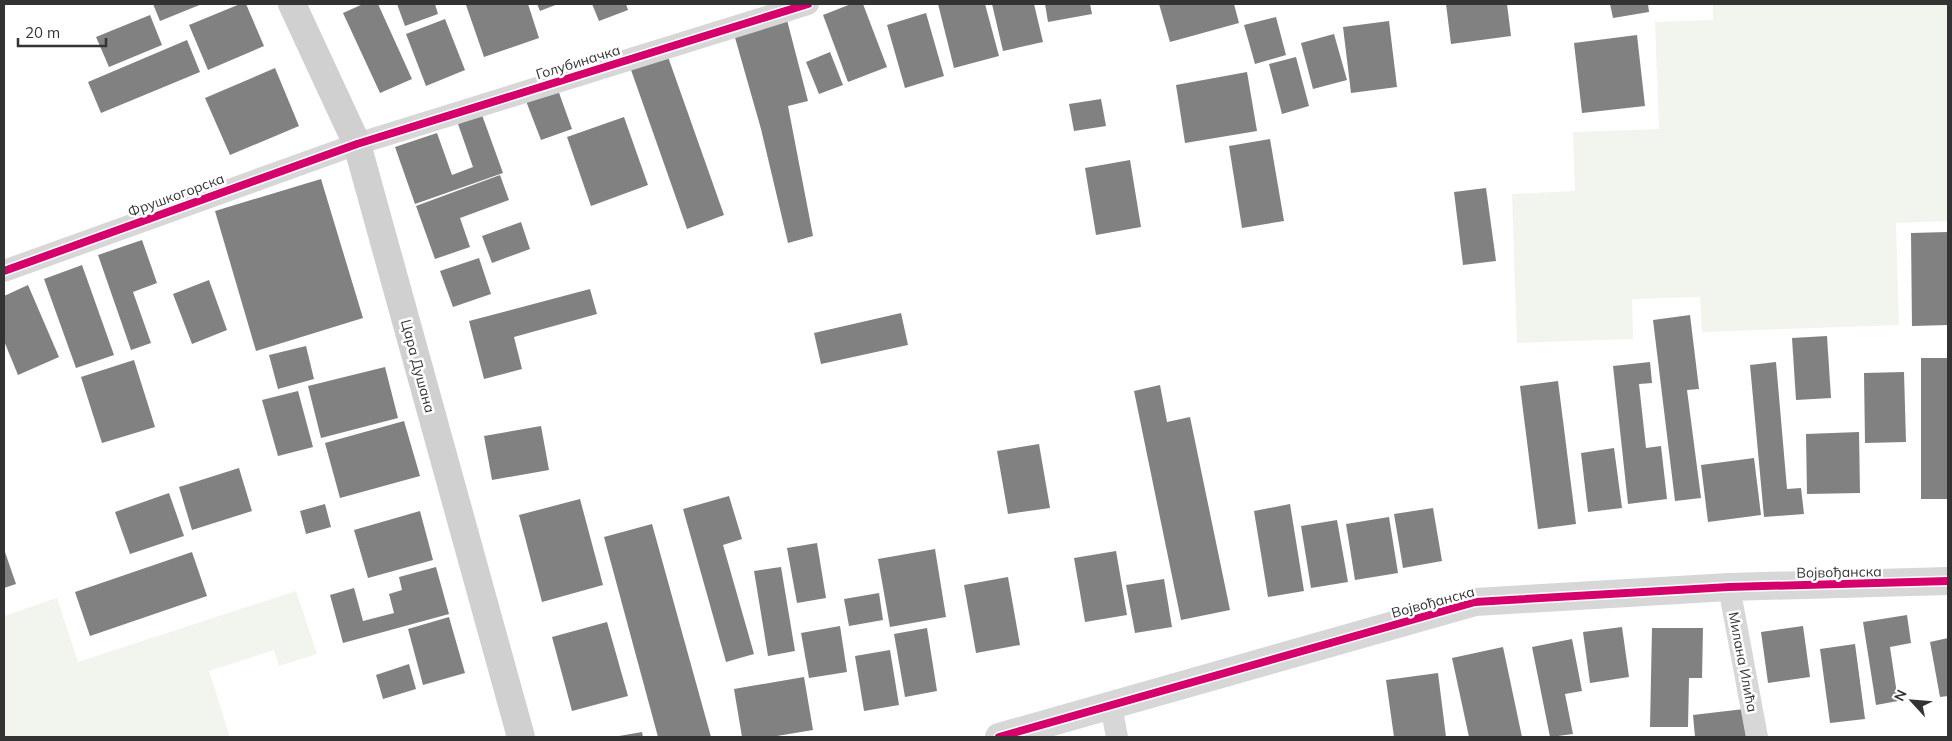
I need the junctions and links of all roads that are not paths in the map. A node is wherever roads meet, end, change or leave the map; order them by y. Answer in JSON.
{"nodes":[{"id":1,"x":292,"y":4,"type":"edge"},
{"id":2,"x":808,"y":4,"type":"edge"},
{"id":3,"x":357,"y":144,"type":"junction"},
{"id":4,"x":4,"y":271,"type":"edge"},
{"id":5,"x":1948,"y":581,"type":"edge"},
{"id":6,"x":1729,"y":587,"type":"junction"},
{"id":7,"x":1111,"y":706,"type":"junction"},
{"id":8,"x":521,"y":737,"type":"edge"},
{"id":9,"x":999,"y":737,"type":"edge"},
{"id":10,"x":1117,"y":737,"type":"edge"},
{"id":11,"x":1757,"y":737,"type":"edge"}],
"edges":[{"from":1,"to":3,"type":"main road","name":"Цара Душана"},
{"from":2,"to":3,"type":"street","name":"Голубиначка"},
{"from":3,"to":4,"type":"street","name":"Фрушкогорска"},
{"from":3,"to":8,"type":"main road","name":"Цара Душана"},
{"from":5,"to":6,"type":"street","name":"Војвођанска"},
{"from":6,"to":7,"type":"street","name":"Војвођанска"},
{"from":6,"to":11,"type":"street","name":"Милана Илића"},
{"from":7,"to":9,"type":"street","name":"Војвођанска"},
{"from":7,"to":10,"type":"street"}]}
